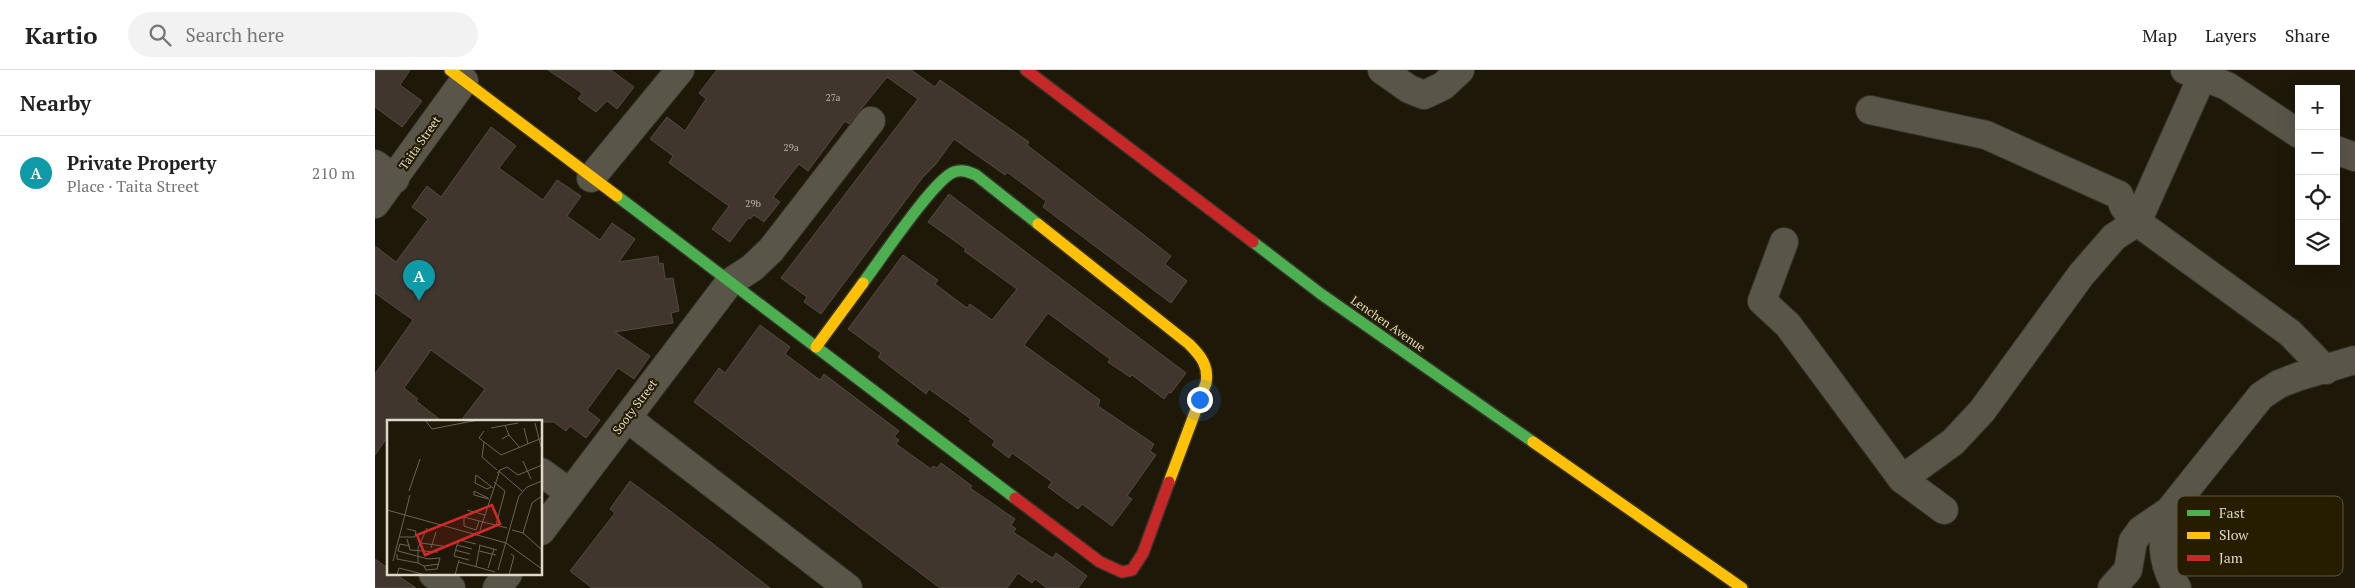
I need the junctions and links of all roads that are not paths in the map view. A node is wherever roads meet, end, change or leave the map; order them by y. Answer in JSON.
{"nodes":[{"id":1,"x":680,"y":70,"type":"edge"},
{"id":2,"x":1026,"y":70,"type":"edge"},
{"id":3,"x":1382,"y":70,"type":"edge"},
{"id":4,"x":1460,"y":70,"type":"edge"},
{"id":5,"x":2193,"y":73,"type":"edge"},
{"id":6,"x":457,"y":75,"type":"edge"},
{"id":7,"x":1870,"y":110,"type":"dead end"},
{"id":8,"x":871,"y":121,"type":"dead end"},
{"id":9,"x":2295,"y":131,"type":"edge"},
{"id":10,"x":2340,"y":152,"type":"edge"},
{"id":11,"x":2355,"y":158,"type":"edge"},
{"id":12,"x":385,"y":172,"type":"edge"},
{"id":13,"x":591,"y":178,"type":"junction"},
{"id":14,"x":375,"y":204,"type":"edge"},
{"id":15,"x":2137,"y":222,"type":"junction"},
{"id":16,"x":1784,"y":242,"type":"dead end"},
{"id":17,"x":729,"y":283,"type":"junction"},
{"id":18,"x":816,"y":347,"type":"junction"},
{"id":19,"x":2355,"y":360,"type":"edge"},
{"id":20,"x":2326,"y":370,"type":"junction"},
{"id":21,"x":627,"y":418,"type":"junction"},
{"id":22,"x":543,"y":473,"type":"edge"},
{"id":23,"x":1902,"y":479,"type":"junction"},
{"id":24,"x":570,"y":493,"type":"junction"},
{"id":25,"x":2181,"y":496,"type":"edge"},
{"id":26,"x":2177,"y":501,"type":"edge"},
{"id":27,"x":1944,"y":510,"type":"dead end"},
{"id":28,"x":2169,"y":511,"type":"junction"},
{"id":29,"x":543,"y":528,"type":"edge"},
{"id":30,"x":436,"y":576,"type":"edge"},
{"id":31,"x":2120,"y":579,"type":"edge"},
{"id":32,"x":2172,"y":580,"type":"edge"},
{"id":33,"x":451,"y":588,"type":"edge"},
{"id":34,"x":848,"y":588,"type":"edge"},
{"id":35,"x":1742,"y":588,"type":"edge"}],
"edges":[{"from":1,"to":13,"type":"street"},
{"from":2,"to":35,"type":"street","name":"Lenchen Avenue"},
{"from":3,"to":4,"type":"street"},
{"from":5,"to":9,"type":"street"},
{"from":5,"to":15,"type":"street"},
{"from":6,"to":12,"type":"street","name":"Taita Street"},
{"from":6,"to":13,"type":"street"},
{"from":7,"to":15,"type":"street"},
{"from":8,"to":17,"type":"street","name":"Sooty Street"},
{"from":10,"to":11,"type":"street"},
{"from":12,"to":14,"type":"street","name":"Taita Street"},
{"from":13,"to":17,"type":"street"},
{"from":15,"to":20,"type":"street"},
{"from":15,"to":23,"type":"street"},
{"from":16,"to":23,"type":"street"},
{"from":17,"to":18,"type":"street"},
{"from":17,"to":21,"type":"street","name":"Sooty Street"},
{"from":18,"to":18,"type":"street"},
{"from":19,"to":20,"type":"street"},
{"from":20,"to":25,"type":"street"},
{"from":21,"to":24,"type":"street","name":"Sooty Street"},
{"from":21,"to":34,"type":"street"},
{"from":22,"to":24,"type":"street"},
{"from":23,"to":27,"type":"street"},
{"from":24,"to":29,"type":"street","name":"Sooty Street"},
{"from":26,"to":28,"type":"street"},
{"from":28,"to":31,"type":"street"},
{"from":28,"to":32,"type":"street"},
{"from":30,"to":33,"type":"street"},
{"from":31,"to":32,"type":"street"}]}
